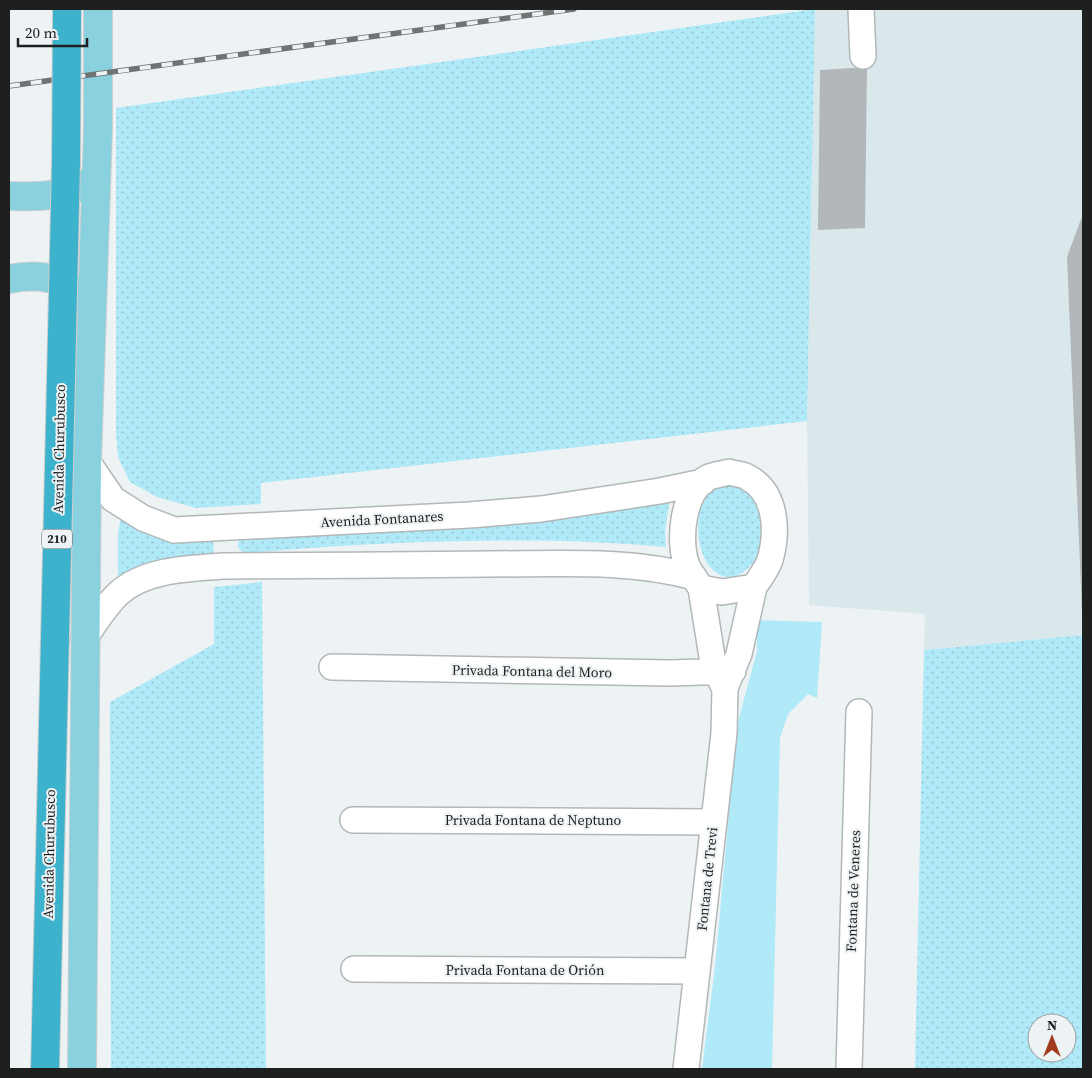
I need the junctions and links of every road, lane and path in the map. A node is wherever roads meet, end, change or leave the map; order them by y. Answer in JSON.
{"nodes":[{"id":1,"x":67,"y":9,"type":"edge"},
{"id":2,"x":98,"y":9,"type":"edge"},
{"id":3,"x":861,"y":9,"type":"edge"},
{"id":4,"x":863,"y":56,"type":"dead end"},
{"id":5,"x":96,"y":178,"type":"junction"},
{"id":6,"x":9,"y":196,"type":"edge"},
{"id":7,"x":9,"y":279,"type":"edge"},
{"id":8,"x":92,"y":313,"type":"junction"},
{"id":9,"x":87,"y":461,"type":"junction"},
{"id":10,"x":703,"y":482,"type":"junction"},
{"id":11,"x":221,"y":527,"type":"junction"},
{"id":12,"x":222,"y":566,"type":"junction"},
{"id":13,"x":697,"y":583,"type":"junction"},
{"id":14,"x":754,"y":587,"type":"junction"},
{"id":15,"x":84,"y":639,"type":"junction"},
{"id":16,"x":332,"y":667,"type":"dead end"},
{"id":17,"x":725,"y":677,"type":"junction"},
{"id":18,"x":859,"y":712,"type":"dead end"},
{"id":19,"x":353,"y":820,"type":"dead end"},
{"id":20,"x":714,"y":822,"type":"junction"},
{"id":21,"x":354,"y":969,"type":"dead end"},
{"id":22,"x":697,"y":971,"type":"junction"},
{"id":23,"x":45,"y":1069,"type":"edge"},
{"id":24,"x":82,"y":1069,"type":"edge"},
{"id":25,"x":686,"y":1069,"type":"edge"},
{"id":26,"x":849,"y":1069,"type":"edge"}],
"edges":[{"from":1,"to":23,"type":"highway","name":"Avenida Churubusco","number":"210","bridge":true},
{"from":2,"to":5,"type":"main road","name":"Avenida Churubusco"},
{"from":3,"to":4,"type":"street"},
{"from":5,"to":6,"type":"main road"},
{"from":5,"to":8,"type":"main road","name":"Avenida Churubusco"},
{"from":7,"to":8,"type":"main road"},
{"from":8,"to":9,"type":"main road","name":"Avenida Churubusco"},
{"from":9,"to":11,"type":"street","name":"Avenida Fontanares"},
{"from":9,"to":15,"type":"main road","name":"Avenida Churubusco"},
{"from":10,"to":11,"type":"street","name":"Avenida Fontanares"},
{"from":10,"to":13,"type":"street"},
{"from":10,"to":14,"type":"street"},
{"from":11,"to":12,"type":"street"},
{"from":12,"to":13,"type":"street"},
{"from":12,"to":15,"type":"street"},
{"from":13,"to":14,"type":"street"},
{"from":13,"to":17,"type":"street"},
{"from":14,"to":17,"type":"street"},
{"from":15,"to":24,"type":"main road","name":"Avenida Churubusco"},
{"from":16,"to":17,"type":"street","name":"Privada Fontana del Moro"},
{"from":17,"to":20,"type":"street","name":"Fontana de Trevi"},
{"from":18,"to":26,"type":"street","name":"Fontana de Veneres"},
{"from":19,"to":20,"type":"street","name":"Privada Fontana de Neptuno"},
{"from":20,"to":22,"type":"street","name":"Fontana de Trevi"},
{"from":21,"to":22,"type":"street","name":"Privada Fontana de Orión"},
{"from":22,"to":25,"type":"street","name":"Fontana de Trevi"}]}
